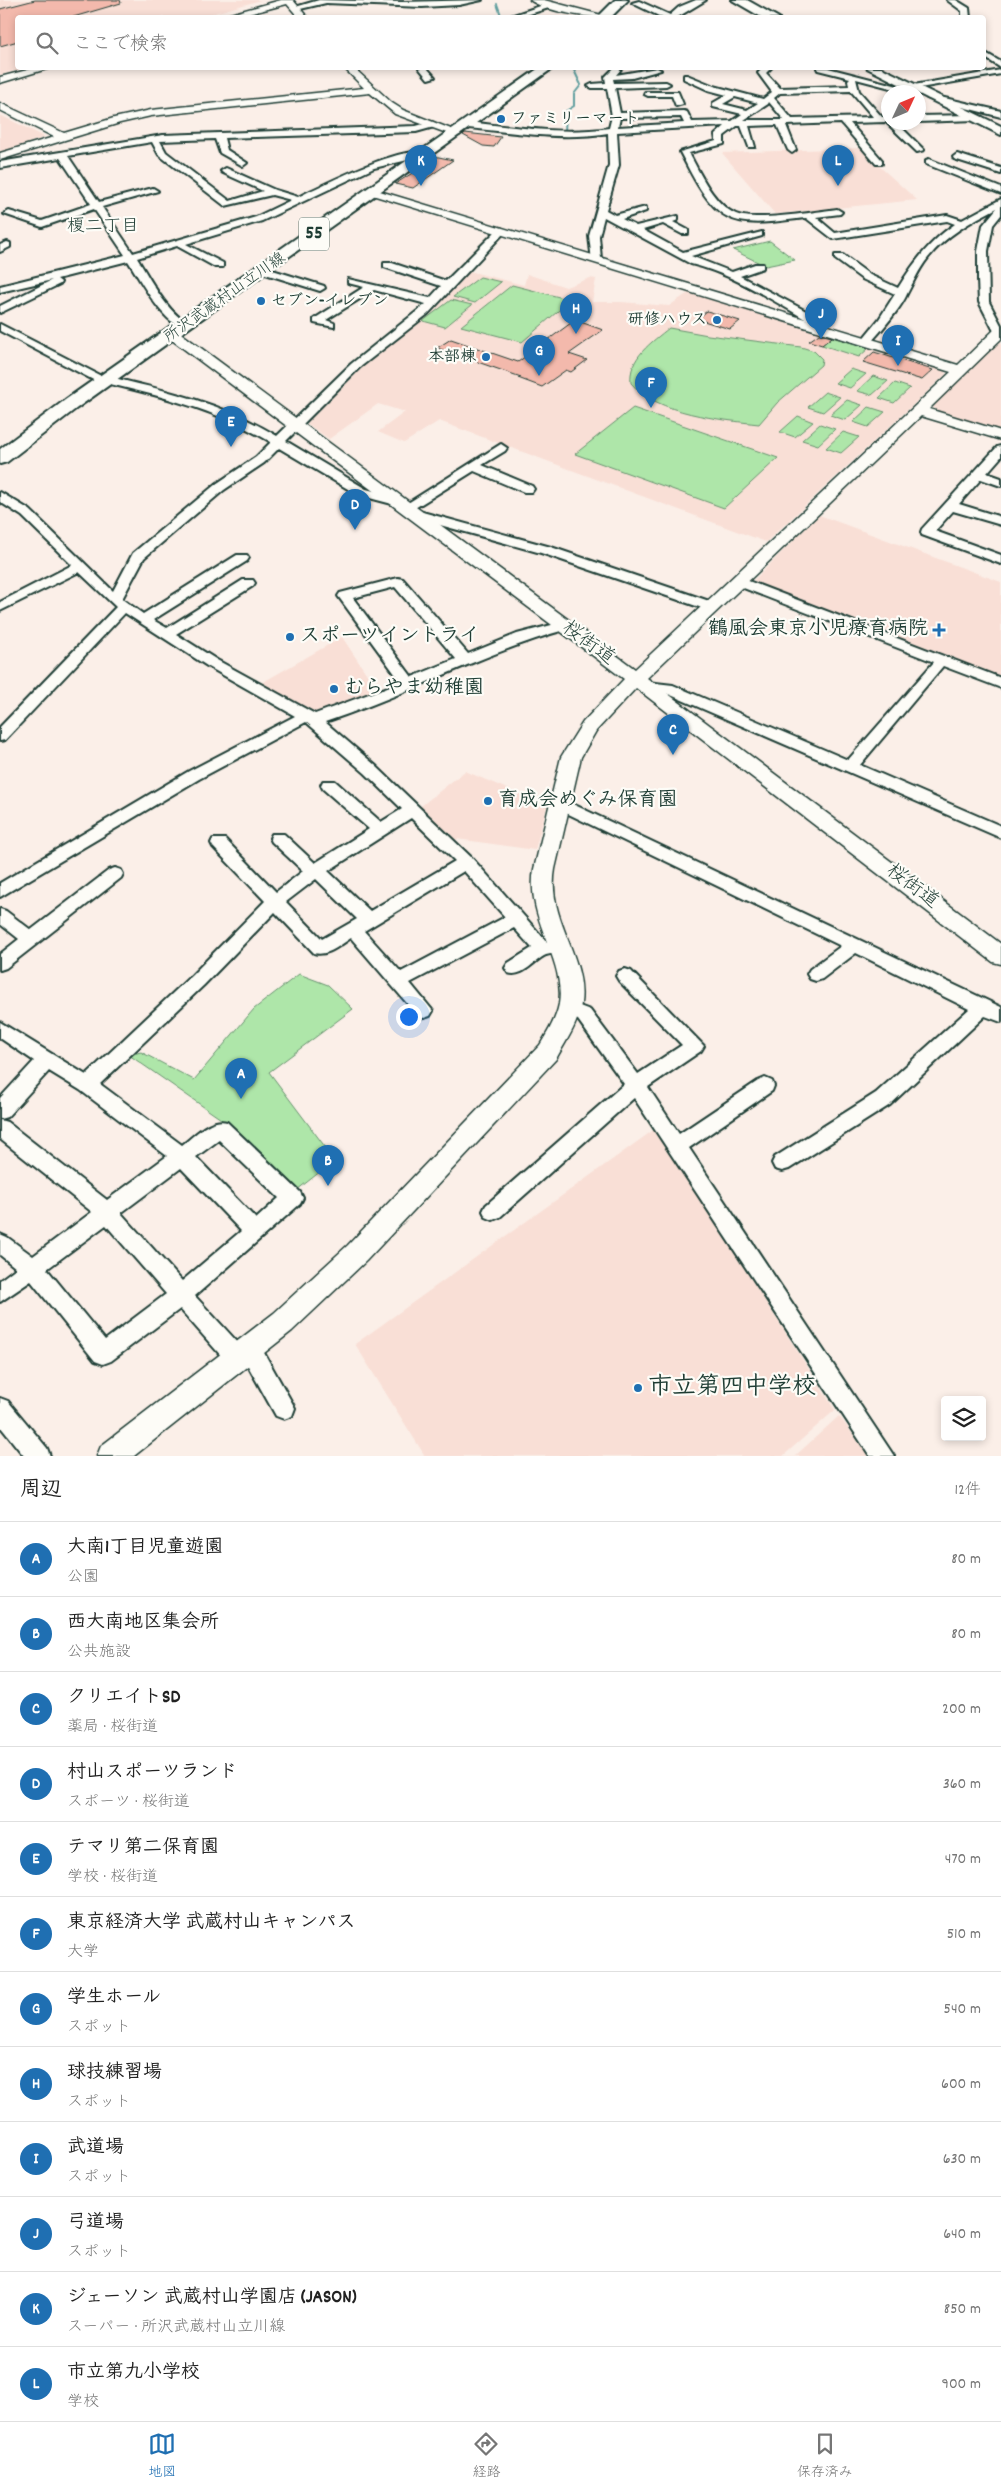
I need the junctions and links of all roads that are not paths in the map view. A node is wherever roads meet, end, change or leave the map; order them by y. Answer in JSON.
{"nodes":[{"id":1,"x":288,"y":0,"type":"edge"},
{"id":2,"x":327,"y":0,"type":"edge"},
{"id":3,"x":478,"y":0,"type":"edge"},
{"id":4,"x":535,"y":0,"type":"edge"},
{"id":5,"x":622,"y":0,"type":"edge"},
{"id":6,"x":702,"y":0,"type":"edge"},
{"id":7,"x":738,"y":0,"type":"edge"},
{"id":8,"x":950,"y":0,"type":"edge"},
{"id":9,"x":409,"y":2,"type":"edge"},
{"id":10,"x":636,"y":3,"type":"dead end"},
{"id":11,"x":381,"y":4,"type":"junction"},
{"id":12,"x":549,"y":5,"type":"junction"},
{"id":13,"x":296,"y":8,"type":"junction"},
{"id":14,"x":362,"y":12,"type":"dead end"},
{"id":15,"x":231,"y":15,"type":"edge"},
{"id":16,"x":302,"y":15,"type":"edge"},
{"id":17,"x":517,"y":15,"type":"edge"},
{"id":18,"x":594,"y":15,"type":"edge"},
{"id":19,"x":605,"y":15,"type":"edge"},
{"id":20,"x":664,"y":15,"type":"edge"},
{"id":21,"x":675,"y":15,"type":"edge"},
{"id":22,"x":767,"y":15,"type":"edge"},
{"id":23,"x":966,"y":15,"type":"edge"},
{"id":24,"x":986,"y":55,"type":"edge"},
{"id":25,"x":1001,"y":66,"type":"edge"},
{"id":26,"x":38,"y":70,"type":"edge"},
{"id":27,"x":351,"y":70,"type":"edge"},
{"id":28,"x":425,"y":70,"type":"edge"},
{"id":29,"x":544,"y":70,"type":"edge"},
{"id":30,"x":616,"y":70,"type":"edge"},
{"id":31,"x":657,"y":70,"type":"dead end"},
{"id":32,"x":765,"y":70,"type":"edge"},
{"id":33,"x":829,"y":70,"type":"edge"},
{"id":34,"x":876,"y":70,"type":"edge"},
{"id":35,"x":1001,"y":72,"type":"edge"},
{"id":36,"x":852,"y":76,"type":"junction"},
{"id":37,"x":431,"y":77,"type":"dead end"},
{"id":38,"x":609,"y":77,"type":"junction"},
{"id":39,"x":687,"y":77,"type":"dead end"},
{"id":40,"x":0,"y":80,"type":"edge"},
{"id":41,"x":666,"y":84,"type":"dead end"},
{"id":42,"x":887,"y":85,"type":"edge"},
{"id":43,"x":908,"y":85,"type":"edge"},
{"id":44,"x":592,"y":86,"type":"dead end"},
{"id":45,"x":926,"y":86,"type":"edge"},
{"id":46,"x":711,"y":88,"type":"junction"},
{"id":47,"x":852,"y":88,"type":"junction"},
{"id":48,"x":372,"y":90,"type":"junction"},
{"id":49,"x":732,"y":91,"type":"junction"},
{"id":50,"x":776,"y":91,"type":"junction"},
{"id":51,"x":614,"y":92,"type":"junction"},
{"id":52,"x":699,"y":93,"type":"dead end"},
{"id":53,"x":639,"y":94,"type":"dead end"},
{"id":54,"x":675,"y":94,"type":"junction"},
{"id":55,"x":686,"y":94,"type":"dead end"},
{"id":56,"x":926,"y":94,"type":"edge"},
{"id":57,"x":929,"y":96,"type":"junction"},
{"id":58,"x":767,"y":100,"type":"junction"},
{"id":59,"x":679,"y":104,"type":"dead end"},
{"id":60,"x":0,"y":106,"type":"edge"},
{"id":61,"x":748,"y":113,"type":"junction"},
{"id":62,"x":1001,"y":114,"type":"edge"},
{"id":63,"x":881,"y":115,"type":"edge"},
{"id":64,"x":616,"y":116,"type":"junction"},
{"id":65,"x":973,"y":118,"type":"junction"},
{"id":66,"x":926,"y":119,"type":"edge"},
{"id":67,"x":881,"y":120,"type":"edge"},
{"id":68,"x":844,"y":121,"type":"junction"},
{"id":69,"x":739,"y":123,"type":"junction"},
{"id":70,"x":781,"y":123,"type":"junction"},
{"id":71,"x":791,"y":123,"type":"junction"},
{"id":72,"x":431,"y":125,"type":"junction"},
{"id":73,"x":689,"y":125,"type":"junction"},
{"id":74,"x":462,"y":129,"type":"junction"},
{"id":75,"x":613,"y":130,"type":"junction"},
{"id":76,"x":898,"y":130,"type":"edge"},
{"id":77,"x":1001,"y":132,"type":"edge"},
{"id":78,"x":219,"y":136,"type":"junction"},
{"id":79,"x":63,"y":137,"type":"junction"},
{"id":80,"x":155,"y":139,"type":"junction"},
{"id":81,"x":752,"y":145,"type":"dead end"},
{"id":82,"x":792,"y":150,"type":"dead end"},
{"id":83,"x":920,"y":150,"type":"dead end"},
{"id":84,"x":63,"y":155,"type":"junction"},
{"id":85,"x":425,"y":155,"type":"junction"},
{"id":86,"x":0,"y":157,"type":"edge"},
{"id":87,"x":956,"y":157,"type":"dead end"},
{"id":88,"x":879,"y":162,"type":"dead end"},
{"id":89,"x":929,"y":162,"type":"dead end"},
{"id":90,"x":243,"y":163,"type":"dead end"},
{"id":91,"x":0,"y":165,"type":"edge"},
{"id":92,"x":226,"y":171,"type":"dead end"},
{"id":93,"x":1001,"y":171,"type":"edge"},
{"id":94,"x":153,"y":191,"type":"dead end"},
{"id":95,"x":1001,"y":191,"type":"edge"},
{"id":96,"x":272,"y":192,"type":"junction"},
{"id":97,"x":373,"y":192,"type":"junction"},
{"id":98,"x":299,"y":200,"type":"junction"},
{"id":99,"x":1001,"y":202,"type":"edge"},
{"id":100,"x":97,"y":205,"type":"junction"},
{"id":101,"x":643,"y":209,"type":"dead end"},
{"id":102,"x":600,"y":211,"type":"junction"},
{"id":103,"x":837,"y":212,"type":"dead end"},
{"id":104,"x":9,"y":214,"type":"dead end"},
{"id":105,"x":808,"y":215,"type":"junction"},
{"id":106,"x":999,"y":215,"type":"edge"},
{"id":107,"x":614,"y":218,"type":"junction"},
{"id":108,"x":675,"y":218,"type":"dead end"},
{"id":109,"x":664,"y":221,"type":"junction"},
{"id":110,"x":963,"y":223,"type":"junction"},
{"id":111,"x":635,"y":229,"type":"junction"},
{"id":112,"x":502,"y":231,"type":"junction"},
{"id":113,"x":685,"y":232,"type":"dead end"},
{"id":114,"x":759,"y":234,"type":"dead end"},
{"id":115,"x":176,"y":242,"type":"junction"},
{"id":116,"x":682,"y":255,"type":"junction"},
{"id":117,"x":131,"y":256,"type":"junction"},
{"id":118,"x":839,"y":257,"type":"dead end"},
{"id":119,"x":596,"y":259,"type":"junction"},
{"id":120,"x":407,"y":261,"type":"dead end"},
{"id":121,"x":220,"y":265,"type":"dead end"},
{"id":122,"x":759,"y":266,"type":"dead end"},
{"id":123,"x":262,"y":270,"type":"junction"},
{"id":124,"x":75,"y":272,"type":"junction"},
{"id":125,"x":732,"y":276,"type":"junction"},
{"id":126,"x":352,"y":281,"type":"dead end"},
{"id":127,"x":448,"y":285,"type":"junction"},
{"id":128,"x":373,"y":286,"type":"junction"},
{"id":129,"x":320,"y":288,"type":"dead end"},
{"id":130,"x":0,"y":289,"type":"edge"},
{"id":131,"x":902,"y":294,"type":"junction"},
{"id":132,"x":432,"y":302,"type":"junction"},
{"id":133,"x":0,"y":310,"type":"edge"},
{"id":134,"x":330,"y":325,"type":"dead end"},
{"id":135,"x":0,"y":327,"type":"edge"},
{"id":136,"x":823,"y":328,"type":"junction"},
{"id":137,"x":179,"y":330,"type":"junction"},
{"id":138,"x":1000,"y":332,"type":"edge"},
{"id":139,"x":15,"y":335,"type":"junction"},
{"id":140,"x":866,"y":341,"type":"junction"},
{"id":141,"x":0,"y":342,"type":"edge"},
{"id":142,"x":961,"y":370,"type":"junction"},
{"id":143,"x":107,"y":381,"type":"junction"},
{"id":144,"x":920,"y":411,"type":"junction"},
{"id":145,"x":295,"y":424,"type":"junction"},
{"id":146,"x":1001,"y":436,"type":"edge"},
{"id":147,"x":277,"y":442,"type":"junction"},
{"id":148,"x":501,"y":448,"type":"dead end"},
{"id":149,"x":1000,"y":452,"type":"edge"},
{"id":150,"x":0,"y":458,"type":"edge"},
{"id":151,"x":473,"y":466,"type":"junction"},
{"id":152,"x":980,"y":474,"type":"junction"},
{"id":153,"x":1001,"y":482,"type":"edge"},
{"id":154,"x":528,"y":489,"type":"dead end"},
{"id":155,"x":0,"y":496,"type":"edge"},
{"id":156,"x":951,"y":506,"type":"junction"},
{"id":157,"x":406,"y":508,"type":"junction"},
{"id":158,"x":1001,"y":521,"type":"edge"},
{"id":159,"x":242,"y":558,"type":"dead end"},
{"id":160,"x":1001,"y":560,"type":"edge"},
{"id":161,"x":81,"y":566,"type":"junction"},
{"id":162,"x":738,"y":581,"type":"junction"},
{"id":163,"x":248,"y":583,"type":"dead end"},
{"id":164,"x":120,"y":603,"type":"junction"},
{"id":165,"x":710,"y":606,"type":"junction"},
{"id":166,"x":0,"y":607,"type":"edge"},
{"id":167,"x":144,"y":620,"type":"junction"},
{"id":168,"x":563,"y":626,"type":"junction"},
{"id":169,"x":166,"y":634,"type":"junction"},
{"id":170,"x":466,"y":661,"type":"junction"},
{"id":171,"x":936,"y":666,"type":"dead end"},
{"id":172,"x":642,"y":683,"type":"junction"},
{"id":173,"x":1001,"y":683,"type":"edge"},
{"id":174,"x":410,"y":684,"type":"junction"},
{"id":175,"x":311,"y":718,"type":"junction"},
{"id":176,"x":0,"y":736,"type":"edge"},
{"id":177,"x":850,"y":767,"type":"junction"},
{"id":178,"x":329,"y":785,"type":"dead end"},
{"id":179,"x":560,"y":803,"type":"junction"},
{"id":180,"x":412,"y":810,"type":"junction"},
{"id":181,"x":380,"y":830,"type":"junction"},
{"id":182,"x":1001,"y":832,"type":"edge"},
{"id":183,"x":278,"y":838,"type":"dead end"},
{"id":184,"x":219,"y":843,"type":"dead end"},
{"id":185,"x":466,"y":862,"type":"junction"},
{"id":186,"x":316,"y":871,"type":"junction"},
{"id":187,"x":115,"y":874,"type":"dead end"},
{"id":188,"x":0,"y":891,"type":"edge"},
{"id":189,"x":275,"y":901,"type":"junction"},
{"id":190,"x":0,"y":915,"type":"edge"},
{"id":191,"x":516,"y":919,"type":"junction"},
{"id":192,"x":369,"y":920,"type":"junction"},
{"id":193,"x":353,"y":929,"type":"junction"},
{"id":194,"x":30,"y":939,"type":"junction"},
{"id":195,"x":855,"y":945,"type":"junction"},
{"id":196,"x":551,"y":948,"type":"junction"},
{"id":197,"x":1001,"y":956,"type":"edge"},
{"id":198,"x":0,"y":963,"type":"edge"},
{"id":199,"x":514,"y":968,"type":"dead end"},
{"id":200,"x":816,"y":974,"type":"dead end"},
{"id":201,"x":625,"y":976,"type":"dead end"},
{"id":202,"x":398,"y":981,"type":"junction"},
{"id":203,"x":983,"y":1007,"type":"junction"},
{"id":204,"x":569,"y":1009,"type":"junction"},
{"id":205,"x":424,"y":1011,"type":"dead end"},
{"id":206,"x":1001,"y":1015,"type":"edge"},
{"id":207,"x":0,"y":1029,"type":"edge"},
{"id":208,"x":47,"y":1060,"type":"junction"},
{"id":209,"x":87,"y":1085,"type":"junction"},
{"id":210,"x":636,"y":1086,"type":"junction"},
{"id":211,"x":765,"y":1086,"type":"dead end"},
{"id":212,"x":0,"y":1111,"type":"edge"},
{"id":213,"x":0,"y":1128,"type":"edge"},
{"id":214,"x":676,"y":1146,"type":"junction"},
{"id":215,"x":183,"y":1157,"type":"junction"},
{"id":216,"x":782,"y":1164,"type":"dead end"},
{"id":217,"x":493,"y":1211,"type":"dead end"},
{"id":218,"x":108,"y":1212,"type":"junction"},
{"id":219,"x":255,"y":1232,"type":"junction"},
{"id":220,"x":0,"y":1243,"type":"edge"},
{"id":221,"x":33,"y":1268,"type":"junction"},
{"id":222,"x":0,"y":1292,"type":"edge"},
{"id":223,"x":181,"y":1295,"type":"junction"},
{"id":224,"x":244,"y":1354,"type":"junction"},
{"id":225,"x":284,"y":1408,"type":"dead end"},
{"id":226,"x":0,"y":1409,"type":"edge"},
{"id":227,"x":39,"y":1456,"type":"edge"},
{"id":228,"x":111,"y":1456,"type":"edge"},
{"id":229,"x":883,"y":1456,"type":"edge"}],
"edges":[{"from":1,"to":13,"type":"street"},
{"from":1,"to":15,"type":"street"},
{"from":2,"to":11,"type":"street"},
{"from":2,"to":13,"type":"street"},
{"from":3,"to":9,"type":"street"},
{"from":4,"to":12,"type":"street"},
{"from":5,"to":19,"type":"main road"},
{"from":6,"to":21,"type":"street"},
{"from":7,"to":22,"type":"main road"},
{"from":8,"to":23,"type":"street"},
{"from":9,"to":11,"type":"street"},
{"from":10,"to":20,"type":"street"},
{"from":11,"to":14,"type":"street"},
{"from":12,"to":17,"type":"street"},
{"from":12,"to":18,"type":"street"},
{"from":13,"to":16,"type":"street"},
{"from":24,"to":25,"type":"street"},
{"from":26,"to":40,"type":"street"},
{"from":27,"to":48,"type":"street"},
{"from":28,"to":37,"type":"street"},
{"from":29,"to":74,"type":"main road","name":"所沢武蔵村山立川線","number":"55"},
{"from":30,"to":38,"type":"street"},
{"from":31,"to":38,"type":"street"},
{"from":32,"to":50,"type":"street"},
{"from":33,"to":36,"type":"street"},
{"from":34,"to":43,"type":"main road"},
{"from":35,"to":45,"type":"street"},
{"from":36,"to":42,"type":"street"},
{"from":36,"to":47,"type":"street"},
{"from":38,"to":51,"type":"street"},
{"from":39,"to":46,"type":"street"},
{"from":41,"to":51,"type":"street"},
{"from":44,"to":51,"type":"street"},
{"from":46,"to":49,"type":"street"},
{"from":46,"to":52,"type":"street"},
{"from":47,"to":50,"type":"street"},
{"from":47,"to":63,"type":"street"},
{"from":48,"to":72,"type":"street"},
{"from":48,"to":79,"type":"street"},
{"from":49,"to":58,"type":"street"},
{"from":49,"to":61,"type":"street"},
{"from":50,"to":58,"type":"street"},
{"from":51,"to":64,"type":"street"},
{"from":53,"to":54,"type":"street"},
{"from":54,"to":55,"type":"street"},
{"from":54,"to":59,"type":"street"},
{"from":56,"to":57,"type":"main road"},
{"from":57,"to":62,"type":"street"},
{"from":57,"to":65,"type":"main road"},
{"from":58,"to":61,"type":"street"},
{"from":58,"to":71,"type":"street"},
{"from":60,"to":79,"type":"street"},
{"from":61,"to":69,"type":"street"},
{"from":64,"to":73,"type":"street"},
{"from":64,"to":75,"type":"street"},
{"from":65,"to":66,"type":"street"},
{"from":65,"to":77,"type":"main road"},
{"from":67,"to":68,"type":"street"},
{"from":68,"to":71,"type":"street"},
{"from":68,"to":88,"type":"street"},
{"from":69,"to":70,"type":"street"},
{"from":69,"to":73,"type":"street"},
{"from":69,"to":81,"type":"street"},
{"from":69,"to":105,"type":"street"},
{"from":70,"to":71,"type":"street"},
{"from":70,"to":82,"type":"street"},
{"from":72,"to":74,"type":"street"},
{"from":72,"to":78,"type":"street"},
{"from":73,"to":75,"type":"street"},
{"from":74,"to":75,"type":"street"},
{"from":74,"to":85,"type":"main road","name":"所沢武蔵村山立川線","number":"55"},
{"from":75,"to":102,"type":"street"},
{"from":76,"to":83,"type":"street"},
{"from":78,"to":80,"type":"street"},
{"from":78,"to":90,"type":"street"},
{"from":79,"to":86,"type":"street"},
{"from":80,"to":84,"type":"street"},
{"from":80,"to":96,"type":"street"},
{"from":84,"to":91,"type":"street"},
{"from":84,"to":100,"type":"street"},
{"from":85,"to":97,"type":"main road","name":"所沢武蔵村山立川線","number":"55"},
{"from":85,"to":98,"type":"street"},
{"from":87,"to":93,"type":"street"},
{"from":89,"to":95,"type":"street"},
{"from":92,"to":96,"type":"street"},
{"from":94,"to":100,"type":"street"},
{"from":96,"to":98,"type":"street"},
{"from":97,"to":112,"type":"street"},
{"from":97,"to":123,"type":"main road","name":"所沢武蔵村山立川線","number":"55"},
{"from":98,"to":115,"type":"street"},
{"from":99,"to":110,"type":"street"},
{"from":100,"to":104,"type":"street"},
{"from":100,"to":117,"type":"street"},
{"from":101,"to":107,"type":"street"},
{"from":102,"to":107,"type":"street"},
{"from":102,"to":119,"type":"street"},
{"from":103,"to":105,"type":"street"},
{"from":105,"to":110,"type":"street"},
{"from":106,"to":138,"type":"street"},
{"from":107,"to":111,"type":"street"},
{"from":108,"to":109,"type":"street"},
{"from":109,"to":111,"type":"street"},
{"from":109,"to":113,"type":"street"},
{"from":110,"to":131,"type":"street"},
{"from":111,"to":116,"type":"street"},
{"from":112,"to":119,"type":"street"},
{"from":112,"to":127,"type":"street"},
{"from":114,"to":116,"type":"street"},
{"from":115,"to":117,"type":"street"},
{"from":115,"to":121,"type":"street"},
{"from":116,"to":125,"type":"street"},
{"from":117,"to":124,"type":"street"},
{"from":117,"to":137,"type":"street"},
{"from":118,"to":131,"type":"street"},
{"from":119,"to":136,"type":"street"},
{"from":120,"to":127,"type":"street"},
{"from":122,"to":125,"type":"street"},
{"from":123,"to":129,"type":"street"},
{"from":123,"to":137,"type":"main road","name":"所沢武蔵村山立川線","number":"55"},
{"from":124,"to":130,"type":"street"},
{"from":124,"to":133,"type":"street"},
{"from":125,"to":136,"type":"street"},
{"from":126,"to":128,"type":"street"},
{"from":127,"to":132,"type":"street"},
{"from":128,"to":132,"type":"street"},
{"from":128,"to":134,"type":"street"},
{"from":131,"to":140,"type":"street"},
{"from":132,"to":145,"type":"street"},
{"from":135,"to":139,"type":"street"},
{"from":136,"to":140,"type":"street"},
{"from":137,"to":143,"type":"main road","name":"所沢武蔵村山立川線","number":"55"},
{"from":137,"to":145,"type":"street","name":"桜街道"},
{"from":138,"to":142,"type":"street"},
{"from":139,"to":141,"type":"street"},
{"from":139,"to":143,"type":"street"},
{"from":140,"to":142,"type":"street"},
{"from":142,"to":144,"type":"street"},
{"from":143,"to":147,"type":"street"},
{"from":143,"to":150,"type":"main road","name":"所沢武蔵村山立川線","number":"55"},
{"from":144,"to":146,"type":"street"},
{"from":144,"to":162,"type":"street"},
{"from":145,"to":147,"type":"street"},
{"from":145,"to":157,"type":"street","name":"桜街道"},
{"from":147,"to":157,"type":"street"},
{"from":147,"to":164,"type":"street"},
{"from":148,"to":151,"type":"street"},
{"from":149,"to":152,"type":"street"},
{"from":151,"to":154,"type":"street"},
{"from":151,"to":157,"type":"street"},
{"from":152,"to":153,"type":"street"},
{"from":152,"to":156,"type":"street"},
{"from":155,"to":161,"type":"street"},
{"from":156,"to":158,"type":"street"},
{"from":156,"to":160,"type":"street"},
{"from":157,"to":165,"type":"street"},
{"from":157,"to":168,"type":"street","name":"桜街道"},
{"from":159,"to":167,"type":"street"},
{"from":161,"to":164,"type":"street"},
{"from":161,"to":166,"type":"street"},
{"from":162,"to":165,"type":"street"},
{"from":162,"to":173,"type":"street"},
{"from":163,"to":169,"type":"street"},
{"from":164,"to":167,"type":"street"},
{"from":164,"to":176,"type":"street"},
{"from":165,"to":172,"type":"street"},
{"from":167,"to":169,"type":"street"},
{"from":168,"to":170,"type":"street"},
{"from":168,"to":172,"type":"street","name":"桜街道"},
{"from":169,"to":175,"type":"street"},
{"from":170,"to":174,"type":"street"},
{"from":170,"to":174,"type":"street"},
{"from":171,"to":177,"type":"street"},
{"from":172,"to":177,"type":"street"},
{"from":172,"to":179,"type":"street"},
{"from":172,"to":197,"type":"street","name":"桜街道"},
{"from":174,"to":175,"type":"street"},
{"from":175,"to":180,"type":"street"},
{"from":175,"to":188,"type":"street"},
{"from":177,"to":182,"type":"street"},
{"from":178,"to":181,"type":"street"},
{"from":179,"to":195,"type":"street"},
{"from":179,"to":196,"type":"street"},
{"from":180,"to":181,"type":"street"},
{"from":180,"to":185,"type":"street"},
{"from":181,"to":186,"type":"street"},
{"from":183,"to":186,"type":"street"},
{"from":184,"to":189,"type":"street"},
{"from":185,"to":191,"type":"street"},
{"from":185,"to":192,"type":"street"},
{"from":186,"to":189,"type":"street"},
{"from":186,"to":192,"type":"street"},
{"from":187,"to":194,"type":"street"},
{"from":189,"to":193,"type":"street"},
{"from":189,"to":209,"type":"street"},
{"from":190,"to":194,"type":"street"},
{"from":191,"to":196,"type":"street"},
{"from":191,"to":202,"type":"street"},
{"from":192,"to":193,"type":"street"},
{"from":193,"to":202,"type":"street"},
{"from":194,"to":198,"type":"street"},
{"from":195,"to":200,"type":"street"},
{"from":195,"to":203,"type":"street"},
{"from":196,"to":199,"type":"street"},
{"from":196,"to":204,"type":"street"},
{"from":201,"to":210,"type":"street"},
{"from":202,"to":205,"type":"street"},
{"from":203,"to":206,"type":"street"},
{"from":203,"to":216,"type":"street"},
{"from":204,"to":210,"type":"street"},
{"from":204,"to":224,"type":"street"},
{"from":207,"to":208,"type":"street"},
{"from":208,"to":209,"type":"street"},
{"from":208,"to":212,"type":"street"},
{"from":209,"to":215,"type":"street"},
{"from":210,"to":214,"type":"street"},
{"from":210,"to":217,"type":"street"},
{"from":211,"to":214,"type":"street"},
{"from":213,"to":218,"type":"street"},
{"from":214,"to":229,"type":"street"},
{"from":215,"to":218,"type":"street"},
{"from":215,"to":219,"type":"street"},
{"from":215,"to":219,"type":"street"},
{"from":218,"to":221,"type":"street"},
{"from":218,"to":223,"type":"street"},
{"from":219,"to":223,"type":"street"},
{"from":220,"to":221,"type":"street"},
{"from":221,"to":222,"type":"street"},
{"from":221,"to":223,"type":"street"},
{"from":223,"to":224,"type":"street"},
{"from":224,"to":225,"type":"street"},
{"from":224,"to":228,"type":"street"},
{"from":226,"to":227,"type":"street"}]}
